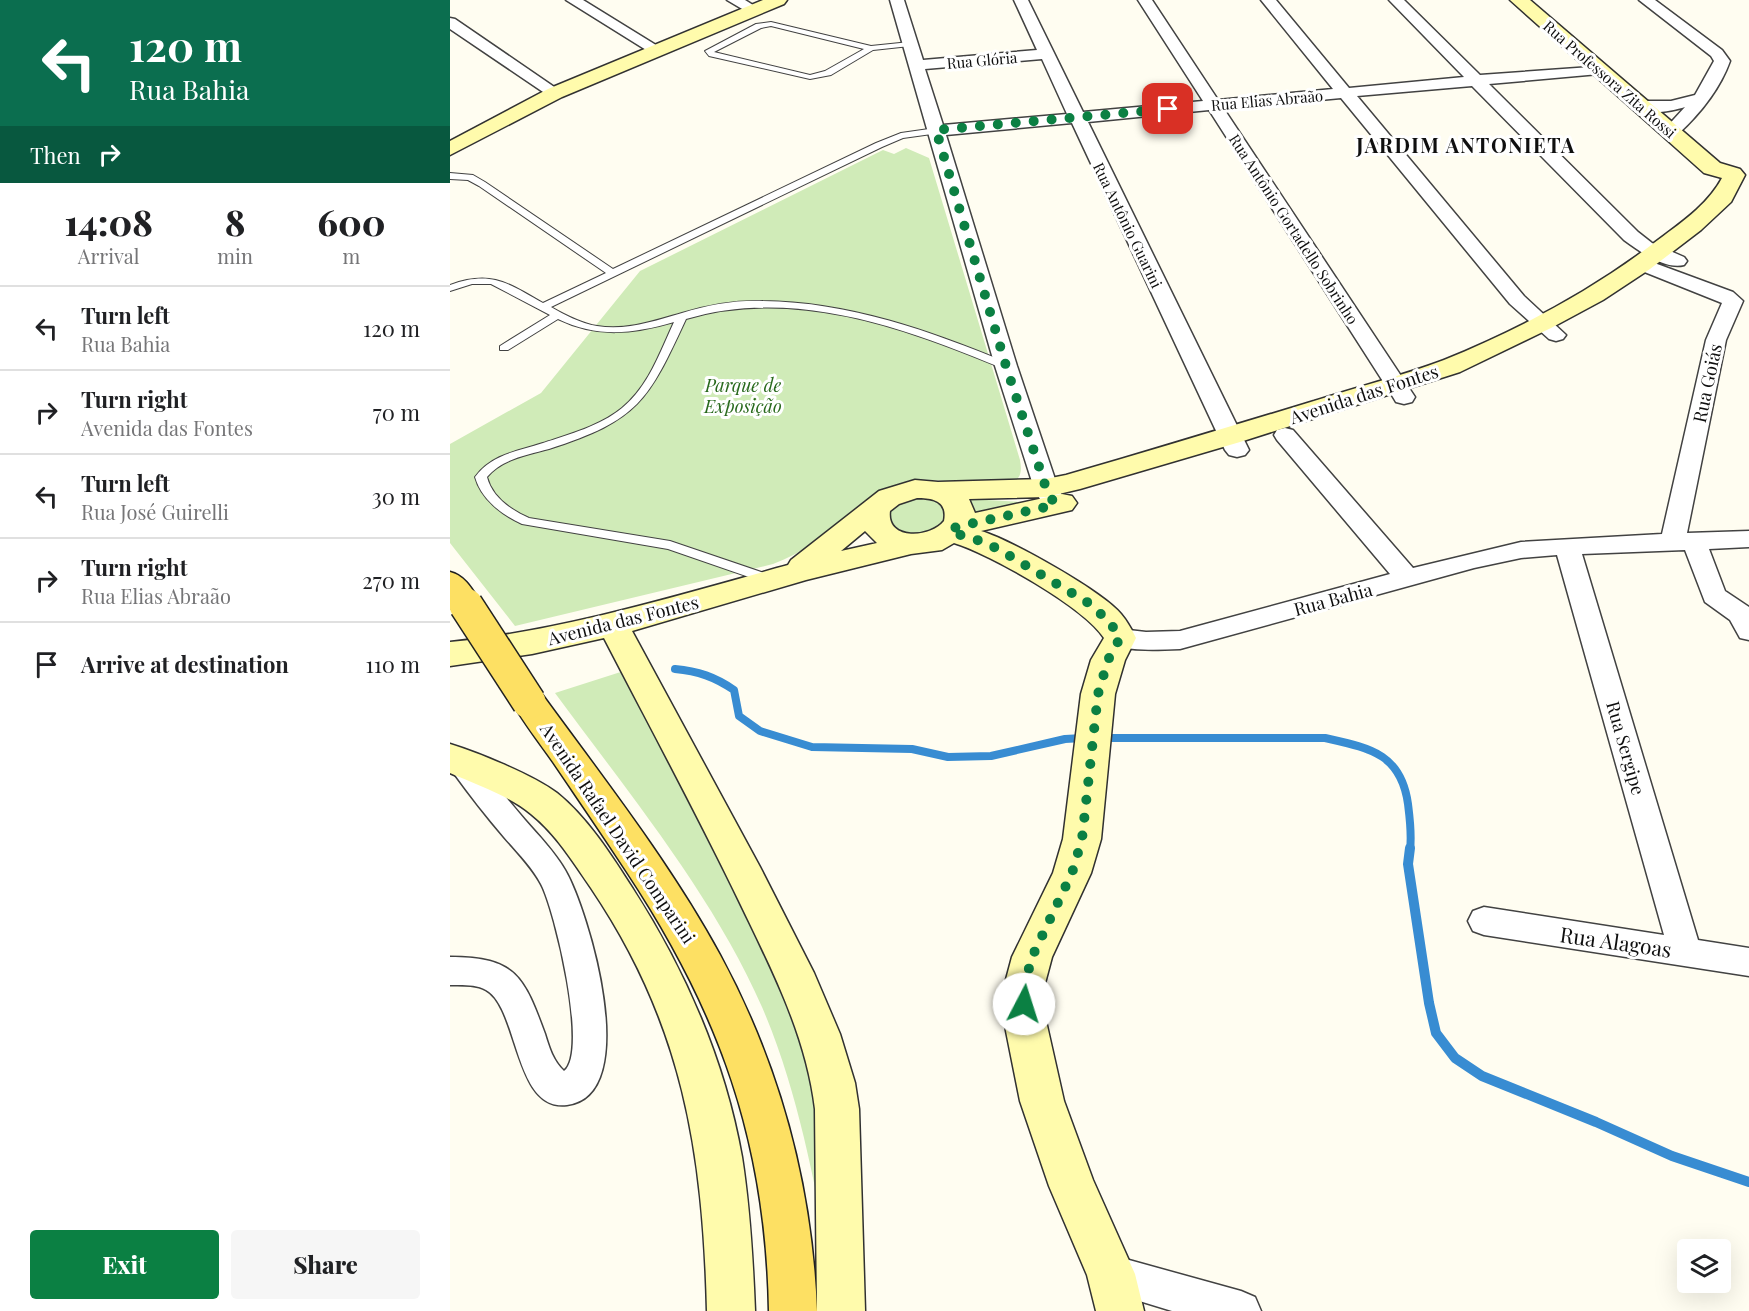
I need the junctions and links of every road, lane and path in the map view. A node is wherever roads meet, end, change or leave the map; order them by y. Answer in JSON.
{"nodes":[{"id":1,"x":573,"y":0,"type":"edge"},
{"id":2,"x":734,"y":0,"type":"edge"},
{"id":3,"x":778,"y":0,"type":"edge"},
{"id":4,"x":897,"y":0,"type":"edge"},
{"id":5,"x":1021,"y":0,"type":"edge"},
{"id":6,"x":1145,"y":0,"type":"edge"},
{"id":7,"x":1268,"y":0,"type":"edge"},
{"id":8,"x":1396,"y":0,"type":"edge"},
{"id":9,"x":1519,"y":0,"type":"edge"},
{"id":10,"x":1646,"y":0,"type":"edge"},
{"id":11,"x":754,"y":10,"type":"junction"},
{"id":12,"x":450,"y":22,"type":"edge"},
{"id":13,"x":910,"y":44,"type":"junction"},
{"id":14,"x":871,"y":48,"type":"junction"},
{"id":15,"x":656,"y":50,"type":"junction"},
{"id":16,"x":1048,"y":54,"type":"junction"},
{"id":17,"x":916,"y":65,"type":"junction"},
{"id":18,"x":1599,"y":69,"type":"junction"},
{"id":19,"x":1476,"y":80,"type":"junction"},
{"id":20,"x":1346,"y":92,"type":"junction"},
{"id":21,"x":555,"y":93,"type":"junction"},
{"id":22,"x":1699,"y":99,"type":"junction"},
{"id":23,"x":1214,"y":105,"type":"junction"},
{"id":24,"x":1642,"y":106,"type":"junction"},
{"id":25,"x":1077,"y":117,"type":"junction"},
{"id":26,"x":936,"y":130,"type":"junction"},
{"id":27,"x":1671,"y":131,"type":"junction"},
{"id":28,"x":450,"y":149,"type":"edge"},
{"id":29,"x":1743,"y":173,"type":"edge"},
{"id":30,"x":450,"y":176,"type":"edge"},
{"id":31,"x":1660,"y":262,"type":"junction"},
{"id":32,"x":612,"y":273,"type":"junction"},
{"id":33,"x":450,"y":288,"type":"edge"},
{"id":34,"x":545,"y":306,"type":"junction"},
{"id":35,"x":559,"y":314,"type":"junction"},
{"id":36,"x":682,"y":316,"type":"junction"},
{"id":37,"x":1549,"y":329,"type":"junction"},
{"id":38,"x":504,"y":348,"type":"dead end"},
{"id":39,"x":1006,"y":366,"type":"junction"},
{"id":40,"x":1400,"y":391,"type":"junction"},
{"id":41,"x":1285,"y":435,"type":"junction"},
{"id":42,"x":1233,"y":443,"type":"junction"},
{"id":43,"x":939,"y":491,"type":"junction"},
{"id":44,"x":1051,"y":496,"type":"junction"},
{"id":45,"x":882,"y":502,"type":"junction"},
{"id":46,"x":953,"y":530,"type":"junction"},
{"id":47,"x":1748,"y":535,"type":"edge"},
{"id":48,"x":1683,"y":542,"type":"junction"},
{"id":49,"x":913,"y":544,"type":"junction"},
{"id":50,"x":1567,"y":546,"type":"junction"},
{"id":51,"x":782,"y":576,"type":"junction"},
{"id":52,"x":1408,"y":579,"type":"junction"},
{"id":53,"x":458,"y":593,"type":"edge"},
{"id":54,"x":613,"y":625,"type":"junction"},
{"id":55,"x":1749,"y":631,"type":"edge"},
{"id":56,"x":1120,"y":638,"type":"junction"},
{"id":57,"x":459,"y":649,"type":"edge"},
{"id":58,"x":457,"y":760,"type":"edge"},
{"id":59,"x":1484,"y":921,"type":"dead end"},
{"id":60,"x":1685,"y":951,"type":"junction"},
{"id":61,"x":1749,"y":962,"type":"edge"},
{"id":62,"x":450,"y":971,"type":"edge"},
{"id":63,"x":1115,"y":1293,"type":"edge"},
{"id":64,"x":731,"y":1311,"type":"edge"},
{"id":65,"x":794,"y":1311,"type":"edge"},
{"id":66,"x":841,"y":1311,"type":"edge"},
{"id":67,"x":1241,"y":1311,"type":"edge"}],
"edges":[{"from":1,"to":15,"type":"street"},
{"from":2,"to":11,"type":"street"},
{"from":3,"to":11,"type":"main road"},
{"from":4,"to":13,"type":"street"},
{"from":5,"to":16,"type":"street","name":"Rua Antônio Guarini"},
{"from":6,"to":23,"type":"street","name":"Rua Antônio Gortadello Sobrinho"},
{"from":7,"to":20,"type":"street"},
{"from":8,"to":19,"type":"street"},
{"from":9,"to":18,"type":"main road","name":"Rua Professora Zita Rossi"},
{"from":10,"to":22,"type":"street"},
{"from":11,"to":15,"type":"main road"},
{"from":12,"to":21,"type":"street"},
{"from":13,"to":14,"type":"lane"},
{"from":13,"to":17,"type":"street"},
{"from":14,"to":14,"type":"lane"},
{"from":15,"to":21,"type":"main road"},
{"from":16,"to":17,"type":"street","name":"Rua Glória"},
{"from":16,"to":25,"type":"street","name":"Rua Antônio Guarini"},
{"from":17,"to":26,"type":"street"},
{"from":18,"to":19,"type":"street","name":"Rua Elias Abraão"},
{"from":18,"to":24,"type":"main road","name":"Rua Professora Zita Rossi"},
{"from":19,"to":20,"type":"street","name":"Rua Elias Abraão"},
{"from":19,"to":31,"type":"street"},
{"from":20,"to":23,"type":"street","name":"Rua Elias Abraão"},
{"from":20,"to":37,"type":"street"},
{"from":21,"to":28,"type":"main road"},
{"from":22,"to":24,"type":"street"},
{"from":22,"to":27,"type":"street"},
{"from":23,"to":25,"type":"street","name":"Rua Elias Abraão"},
{"from":23,"to":40,"type":"street","name":"Rua Antônio Gortadello Sobrinho"},
{"from":24,"to":27,"type":"main road","name":"Rua Professora Zita Rossi"},
{"from":25,"to":26,"type":"street","name":"Rua Elias Abraão"},
{"from":25,"to":42,"type":"street","name":"Rua Antônio Guarini"},
{"from":26,"to":32,"type":"lane"},
{"from":26,"to":39,"type":"street"},
{"from":27,"to":29,"type":"main road","name":"Rua Professora Zita Rossi"},
{"from":29,"to":31,"type":"main road","name":"Avenida das Fontes"},
{"from":30,"to":32,"type":"lane"},
{"from":31,"to":37,"type":"main road","name":"Avenida das Fontes"},
{"from":31,"to":48,"type":"street","name":"Rua Goiás"},
{"from":32,"to":34,"type":"lane"},
{"from":33,"to":34,"type":"lane"},
{"from":34,"to":35,"type":"lane"},
{"from":35,"to":36,"type":"lane"},
{"from":35,"to":38,"type":"lane"},
{"from":36,"to":39,"type":"lane"},
{"from":36,"to":51,"type":"lane"},
{"from":37,"to":40,"type":"main road","name":"Avenida das Fontes"},
{"from":39,"to":44,"type":"street"},
{"from":40,"to":41,"type":"main road","name":"Avenida das Fontes"},
{"from":40,"to":42,"type":"main road","name":"Avenida das Fontes"},
{"from":41,"to":42,"type":"main road","name":"Avenida das Fontes"},
{"from":41,"to":52,"type":"street"},
{"from":42,"to":44,"type":"main road","name":"Avenida das Fontes"},
{"from":43,"to":44,"type":"main road","name":"Avenida das Fontes"},
{"from":43,"to":45,"type":"main road","name":"Avenida das Fontes"},
{"from":43,"to":46,"type":"main road"},
{"from":44,"to":46,"type":"main road","name":"Avenida das Fontes"},
{"from":45,"to":49,"type":"main road","name":"Avenida das Fontes"},
{"from":45,"to":51,"type":"main road","name":"Avenida das Fontes"},
{"from":46,"to":49,"type":"main road","name":"Avenida das Fontes"},
{"from":46,"to":56,"type":"main road"},
{"from":47,"to":48,"type":"street","name":"Rua Bahia"},
{"from":48,"to":50,"type":"street","name":"Rua Bahia"},
{"from":48,"to":55,"type":"street"},
{"from":49,"to":51,"type":"main road","name":"Avenida das Fontes"},
{"from":50,"to":52,"type":"street","name":"Rua Bahia"},
{"from":50,"to":60,"type":"street","name":"Rua Sergipe"},
{"from":51,"to":54,"type":"main road","name":"Avenida das Fontes"},
{"from":52,"to":56,"type":"street","name":"Rua Bahia"},
{"from":53,"to":65,"type":"main road","name":"Avenida Rafael David Comparini","bridge":true},
{"from":54,"to":57,"type":"main road","name":"Avenida das Fontes"},
{"from":54,"to":66,"type":"main road"},
{"from":56,"to":63,"type":"main road"},
{"from":58,"to":62,"type":"street"},
{"from":58,"to":64,"type":"main road"},
{"from":59,"to":60,"type":"street","name":"Rua Alagoas"},
{"from":60,"to":61,"type":"street","name":"Rua Alagoas"},
{"from":63,"to":67,"type":"street"}]}
